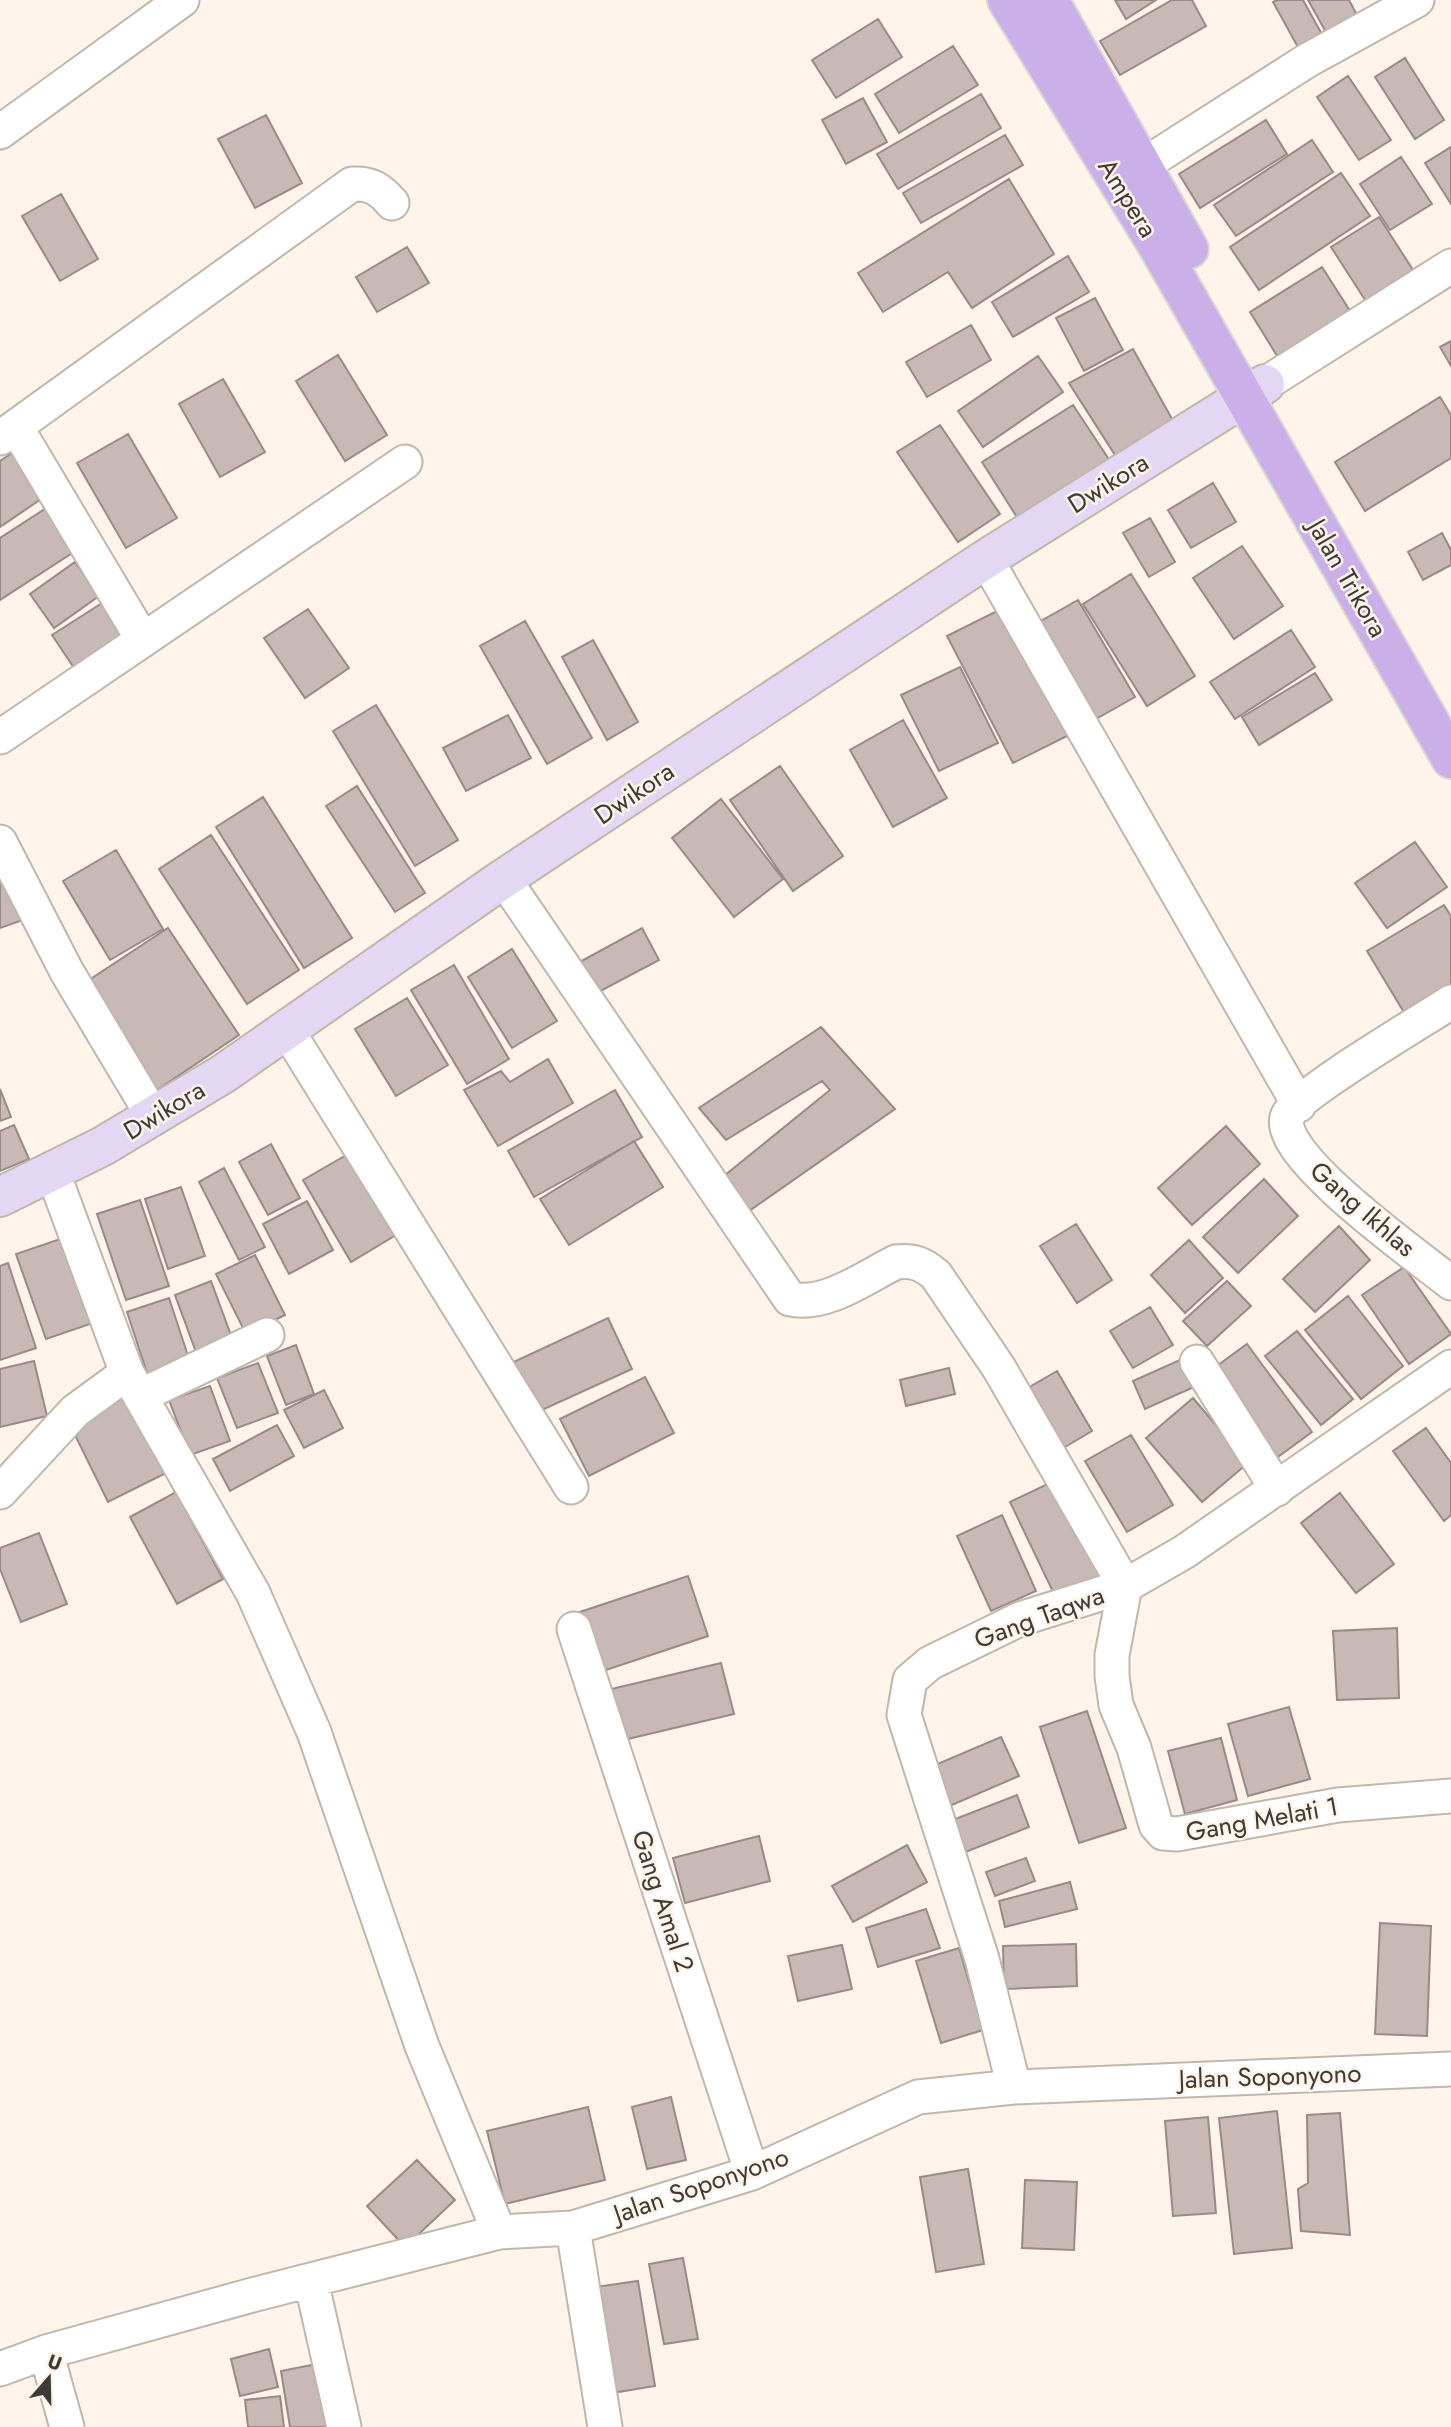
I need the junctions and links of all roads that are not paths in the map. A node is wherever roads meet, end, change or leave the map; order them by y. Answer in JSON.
{"nodes":[{"id":1,"x":182,"y":0,"type":"edge"},
{"id":2,"x":1007,"y":0,"type":"edge"},
{"id":3,"x":1049,"y":0,"type":"edge"},
{"id":4,"x":1417,"y":0,"type":"edge"},
{"id":5,"x":0,"y":132,"type":"edge"},
{"id":6,"x":1129,"y":173,"type":"junction"},
{"id":7,"x":392,"y":203,"type":"dead end"},
{"id":8,"x":1451,"y":266,"type":"edge"},
{"id":9,"x":1255,"y":391,"type":"junction"},
{"id":10,"x":8,"y":433,"type":"edge"},
{"id":11,"x":405,"y":462,"type":"dead end"},
{"id":12,"x":986,"y":559,"type":"junction"},
{"id":13,"x":143,"y":640,"type":"junction"},
{"id":14,"x":1451,"y":718,"type":"edge"},
{"id":15,"x":0,"y":737,"type":"edge"},
{"id":16,"x":1451,"y":759,"type":"edge"},
{"id":17,"x":0,"y":842,"type":"edge"},
{"id":18,"x":504,"y":879,"type":"junction"},
{"id":19,"x":1451,"y":1002,"type":"edge"},
{"id":20,"x":287,"y":1030,"type":"junction"},
{"id":21,"x":1299,"y":1105,"type":"junction"},
{"id":22,"x":153,"y":1116,"type":"junction"},
{"id":23,"x":53,"y":1173,"type":"junction"},
{"id":24,"x":0,"y":1197,"type":"edge"},
{"id":25,"x":1451,"y":1283,"type":"edge"},
{"id":26,"x":267,"y":1335,"type":"dead end"},
{"id":27,"x":1197,"y":1362,"type":"dead end"},
{"id":28,"x":1451,"y":1367,"type":"edge"},
{"id":29,"x":133,"y":1385,"type":"junction"},
{"id":30,"x":3,"y":1484,"type":"edge"},
{"id":31,"x":571,"y":1487,"type":"dead end"},
{"id":32,"x":1277,"y":1489,"type":"junction"},
{"id":33,"x":1125,"y":1586,"type":"junction"},
{"id":34,"x":575,"y":1629,"type":"dead end"},
{"id":35,"x":1451,"y":1796,"type":"edge"},
{"id":36,"x":1451,"y":2069,"type":"edge"},
{"id":37,"x":1014,"y":2087,"type":"junction"},
{"id":38,"x":752,"y":2173,"type":"junction"},
{"id":39,"x":573,"y":2228,"type":"junction"},
{"id":40,"x":499,"y":2232,"type":"junction"},
{"id":41,"x":311,"y":2280,"type":"junction"},
{"id":42,"x":46,"y":2352,"type":"junction"},
{"id":43,"x":0,"y":2369,"type":"edge"},
{"id":44,"x":67,"y":2427,"type":"edge"},
{"id":45,"x":344,"y":2427,"type":"edge"},
{"id":46,"x":605,"y":2427,"type":"edge"}],
"edges":[{"from":1,"to":5,"type":"street"},
{"from":2,"to":6,"type":"main road","name":"Ampera"},
{"from":3,"to":6,"type":"main road","name":"Ampera"},
{"from":4,"to":6,"type":"street"},
{"from":6,"to":9,"type":"main road","name":"Ampera"},
{"from":7,"to":10,"type":"street"},
{"from":8,"to":9,"type":"street"},
{"from":9,"to":12,"type":"street","name":"Dwikora"},
{"from":9,"to":14,"type":"main road","name":"Jalan Trikora"},
{"from":9,"to":16,"type":"main road","name":"Jalan Trikora"},
{"from":10,"to":13,"type":"street"},
{"from":11,"to":13,"type":"street"},
{"from":12,"to":18,"type":"street","name":"Dwikora"},
{"from":12,"to":21,"type":"street"},
{"from":13,"to":15,"type":"street"},
{"from":17,"to":22,"type":"street"},
{"from":18,"to":20,"type":"street","name":"Dwikora"},
{"from":18,"to":33,"type":"street"},
{"from":19,"to":21,"type":"street"},
{"from":20,"to":22,"type":"street","name":"Dwikora"},
{"from":20,"to":31,"type":"street"},
{"from":21,"to":25,"type":"street","name":"Gang Ikhlas"},
{"from":22,"to":23,"type":"street","name":"Dwikora"},
{"from":23,"to":24,"type":"street","name":"Dwikora"},
{"from":23,"to":29,"type":"street"},
{"from":26,"to":29,"type":"street"},
{"from":27,"to":32,"type":"street"},
{"from":28,"to":32,"type":"street","name":"Gang Taqwa"},
{"from":29,"to":30,"type":"street"},
{"from":29,"to":40,"type":"street"},
{"from":32,"to":33,"type":"street","name":"Gang Taqwa"},
{"from":33,"to":35,"type":"street","name":"Gang Melati 1"},
{"from":33,"to":37,"type":"street","name":"Gang Taqwa"},
{"from":34,"to":38,"type":"street","name":"Gang Amal 2"},
{"from":36,"to":37,"type":"street","name":"Jalan Soponyono"},
{"from":37,"to":38,"type":"street","name":"Jalan Soponyono"},
{"from":38,"to":39,"type":"street","name":"Jalan Soponyono"},
{"from":39,"to":40,"type":"street","name":"Jalan Soponyono"},
{"from":39,"to":46,"type":"street"},
{"from":40,"to":41,"type":"street","name":"Jalan Soponyono"},
{"from":41,"to":42,"type":"street","name":"Jalan Soponyono"},
{"from":41,"to":45,"type":"street"},
{"from":42,"to":43,"type":"street","name":"Jalan Soponyono"},
{"from":42,"to":44,"type":"street"}]}
